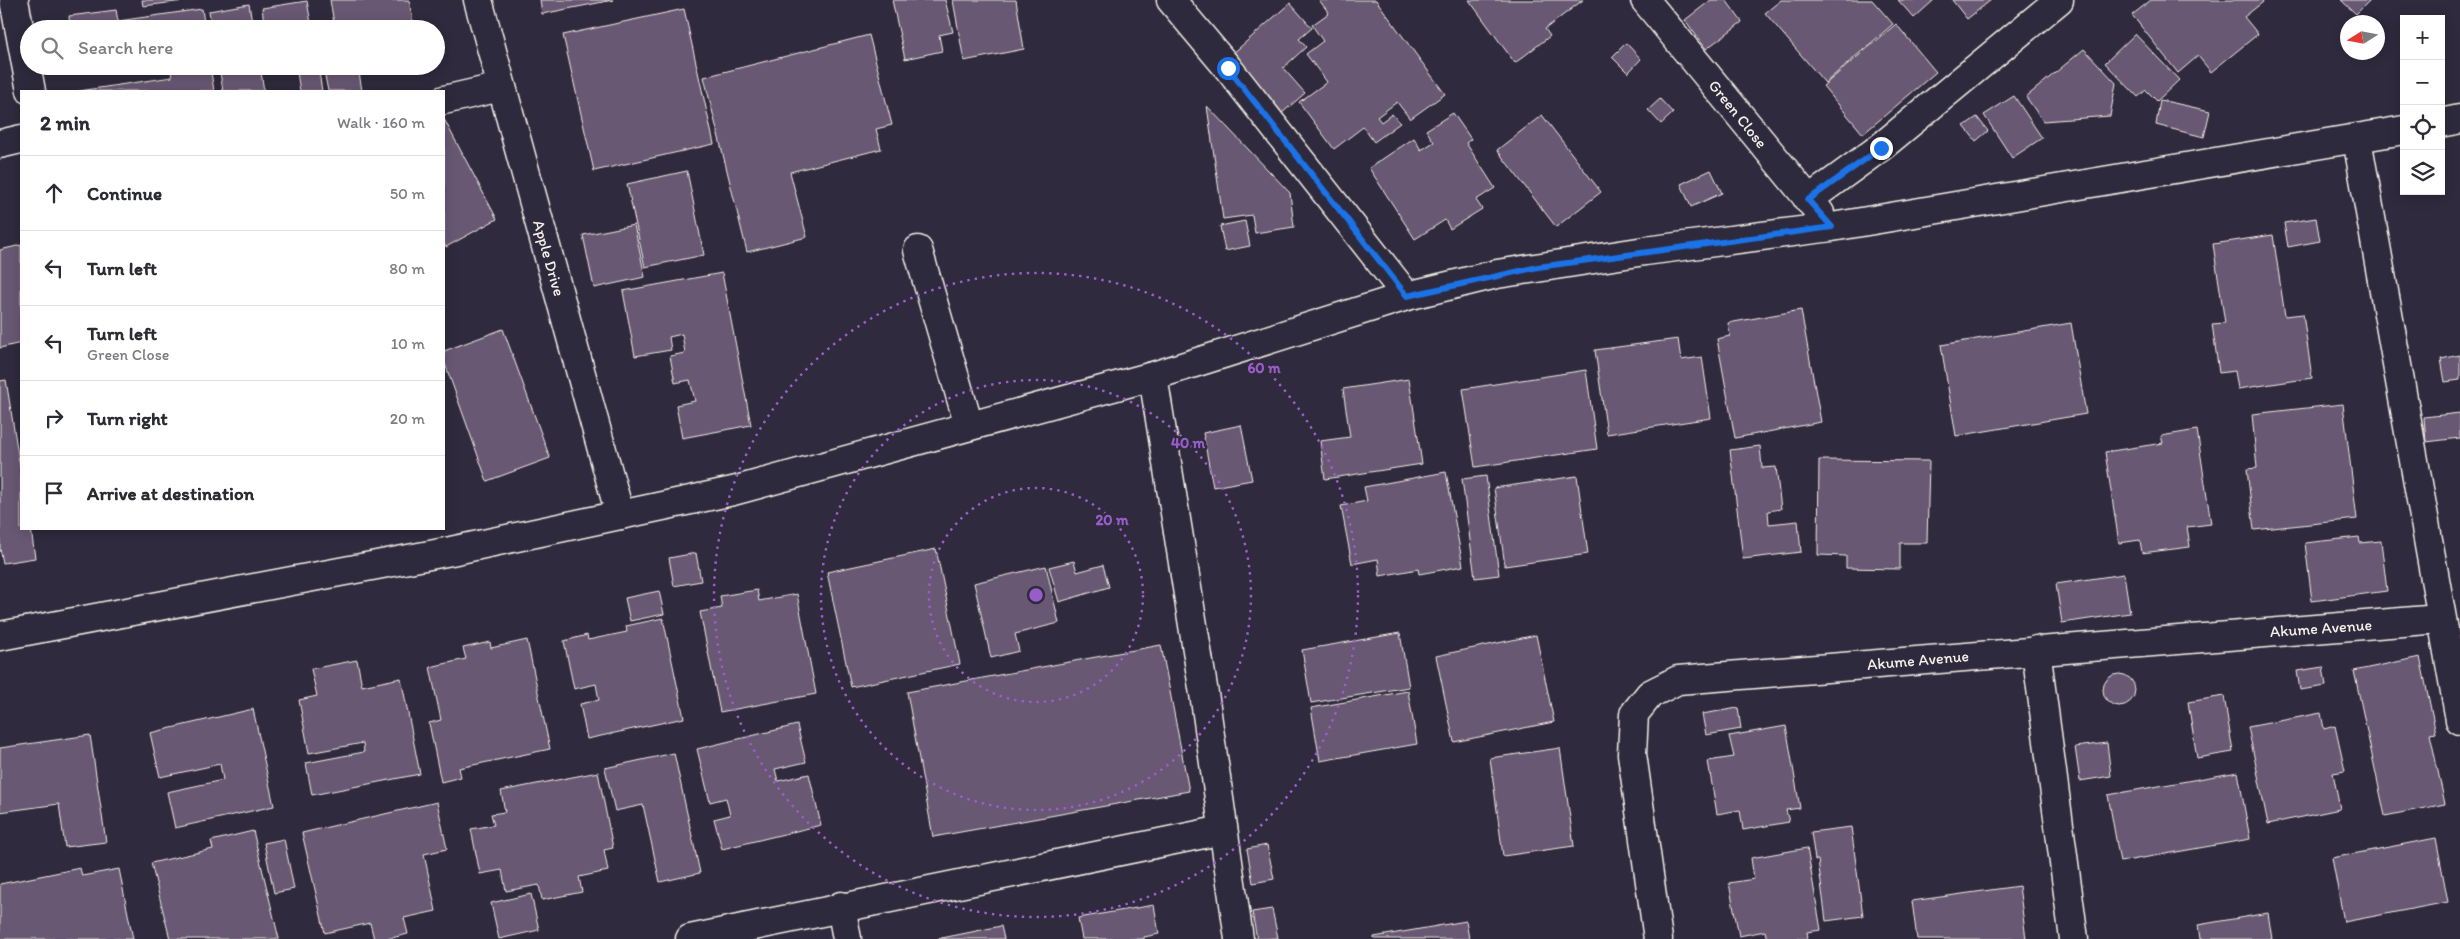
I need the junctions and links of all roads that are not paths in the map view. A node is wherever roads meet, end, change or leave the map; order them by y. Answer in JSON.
{"nodes":[{"id":1,"x":14,"y":0,"type":"edge"},
{"id":2,"x":478,"y":0,"type":"edge"},
{"id":3,"x":1171,"y":0,"type":"edge"},
{"id":4,"x":1645,"y":0,"type":"edge"},
{"id":5,"x":2058,"y":0,"type":"edge"},
{"id":6,"x":20,"y":32,"type":"edge"},
{"id":7,"x":28,"y":75,"type":"edge"},
{"id":8,"x":501,"y":87,"type":"junction"},
{"id":9,"x":31,"y":90,"type":"edge"},
{"id":10,"x":445,"y":100,"type":"edge"},
{"id":11,"x":2460,"y":119,"type":"edge"},
{"id":12,"x":2445,"y":122,"type":"edge"},
{"id":13,"x":2400,"y":131,"type":"edge"},
{"id":14,"x":2357,"y":139,"type":"junction"},
{"id":15,"x":20,"y":140,"type":"edge"},
{"id":16,"x":0,"y":144,"type":"edge"},
{"id":17,"x":1808,"y":200,"type":"junction"},
{"id":18,"x":1832,"y":227,"type":"junction"},
{"id":19,"x":918,"y":250,"type":"dead end"},
{"id":20,"x":1407,"y":296,"type":"junction"},
{"id":21,"x":1153,"y":376,"type":"junction"},
{"id":22,"x":969,"y":426,"type":"junction"},
{"id":23,"x":620,"y":515,"type":"junction"},
{"id":24,"x":2440,"y":619,"type":"junction"},
{"id":25,"x":0,"y":636,"type":"edge"},
{"id":26,"x":2036,"y":650,"type":"junction"},
{"id":27,"x":2460,"y":720,"type":"edge"},
{"id":28,"x":1223,"y":830,"type":"junction"},
{"id":29,"x":840,"y":906,"type":"junction"},
{"id":30,"x":690,"y":939,"type":"edge"},
{"id":31,"x":847,"y":939,"type":"edge"},
{"id":32,"x":1239,"y":939,"type":"edge"},
{"id":33,"x":1658,"y":939,"type":"edge"},
{"id":34,"x":2074,"y":939,"type":"edge"}],
"edges":[{"from":1,"to":6,"type":"street"},
{"from":2,"to":8,"type":"street","name":"Apple Drive"},
{"from":3,"to":20,"type":"street"},
{"from":4,"to":17,"type":"street","name":"Green Close"},
{"from":5,"to":17,"type":"street"},
{"from":7,"to":9,"type":"street"},
{"from":8,"to":10,"type":"street"},
{"from":8,"to":23,"type":"street","name":"Apple Drive"},
{"from":11,"to":12,"type":"street"},
{"from":13,"to":14,"type":"street"},
{"from":14,"to":18,"type":"street"},
{"from":14,"to":24,"type":"street"},
{"from":15,"to":16,"type":"street"},
{"from":17,"to":18,"type":"street","name":"Green Close"},
{"from":18,"to":20,"type":"street"},
{"from":19,"to":22,"type":"street"},
{"from":20,"to":21,"type":"street"},
{"from":21,"to":22,"type":"street"},
{"from":21,"to":28,"type":"street"},
{"from":22,"to":23,"type":"street"},
{"from":23,"to":25,"type":"street"},
{"from":24,"to":26,"type":"street","name":"Akume Avenue"},
{"from":24,"to":27,"type":"street"},
{"from":26,"to":33,"type":"street","name":"Akume Avenue"},
{"from":26,"to":34,"type":"street"},
{"from":28,"to":29,"type":"street"},
{"from":28,"to":32,"type":"street"},
{"from":29,"to":30,"type":"street"},
{"from":29,"to":31,"type":"street"}]}
